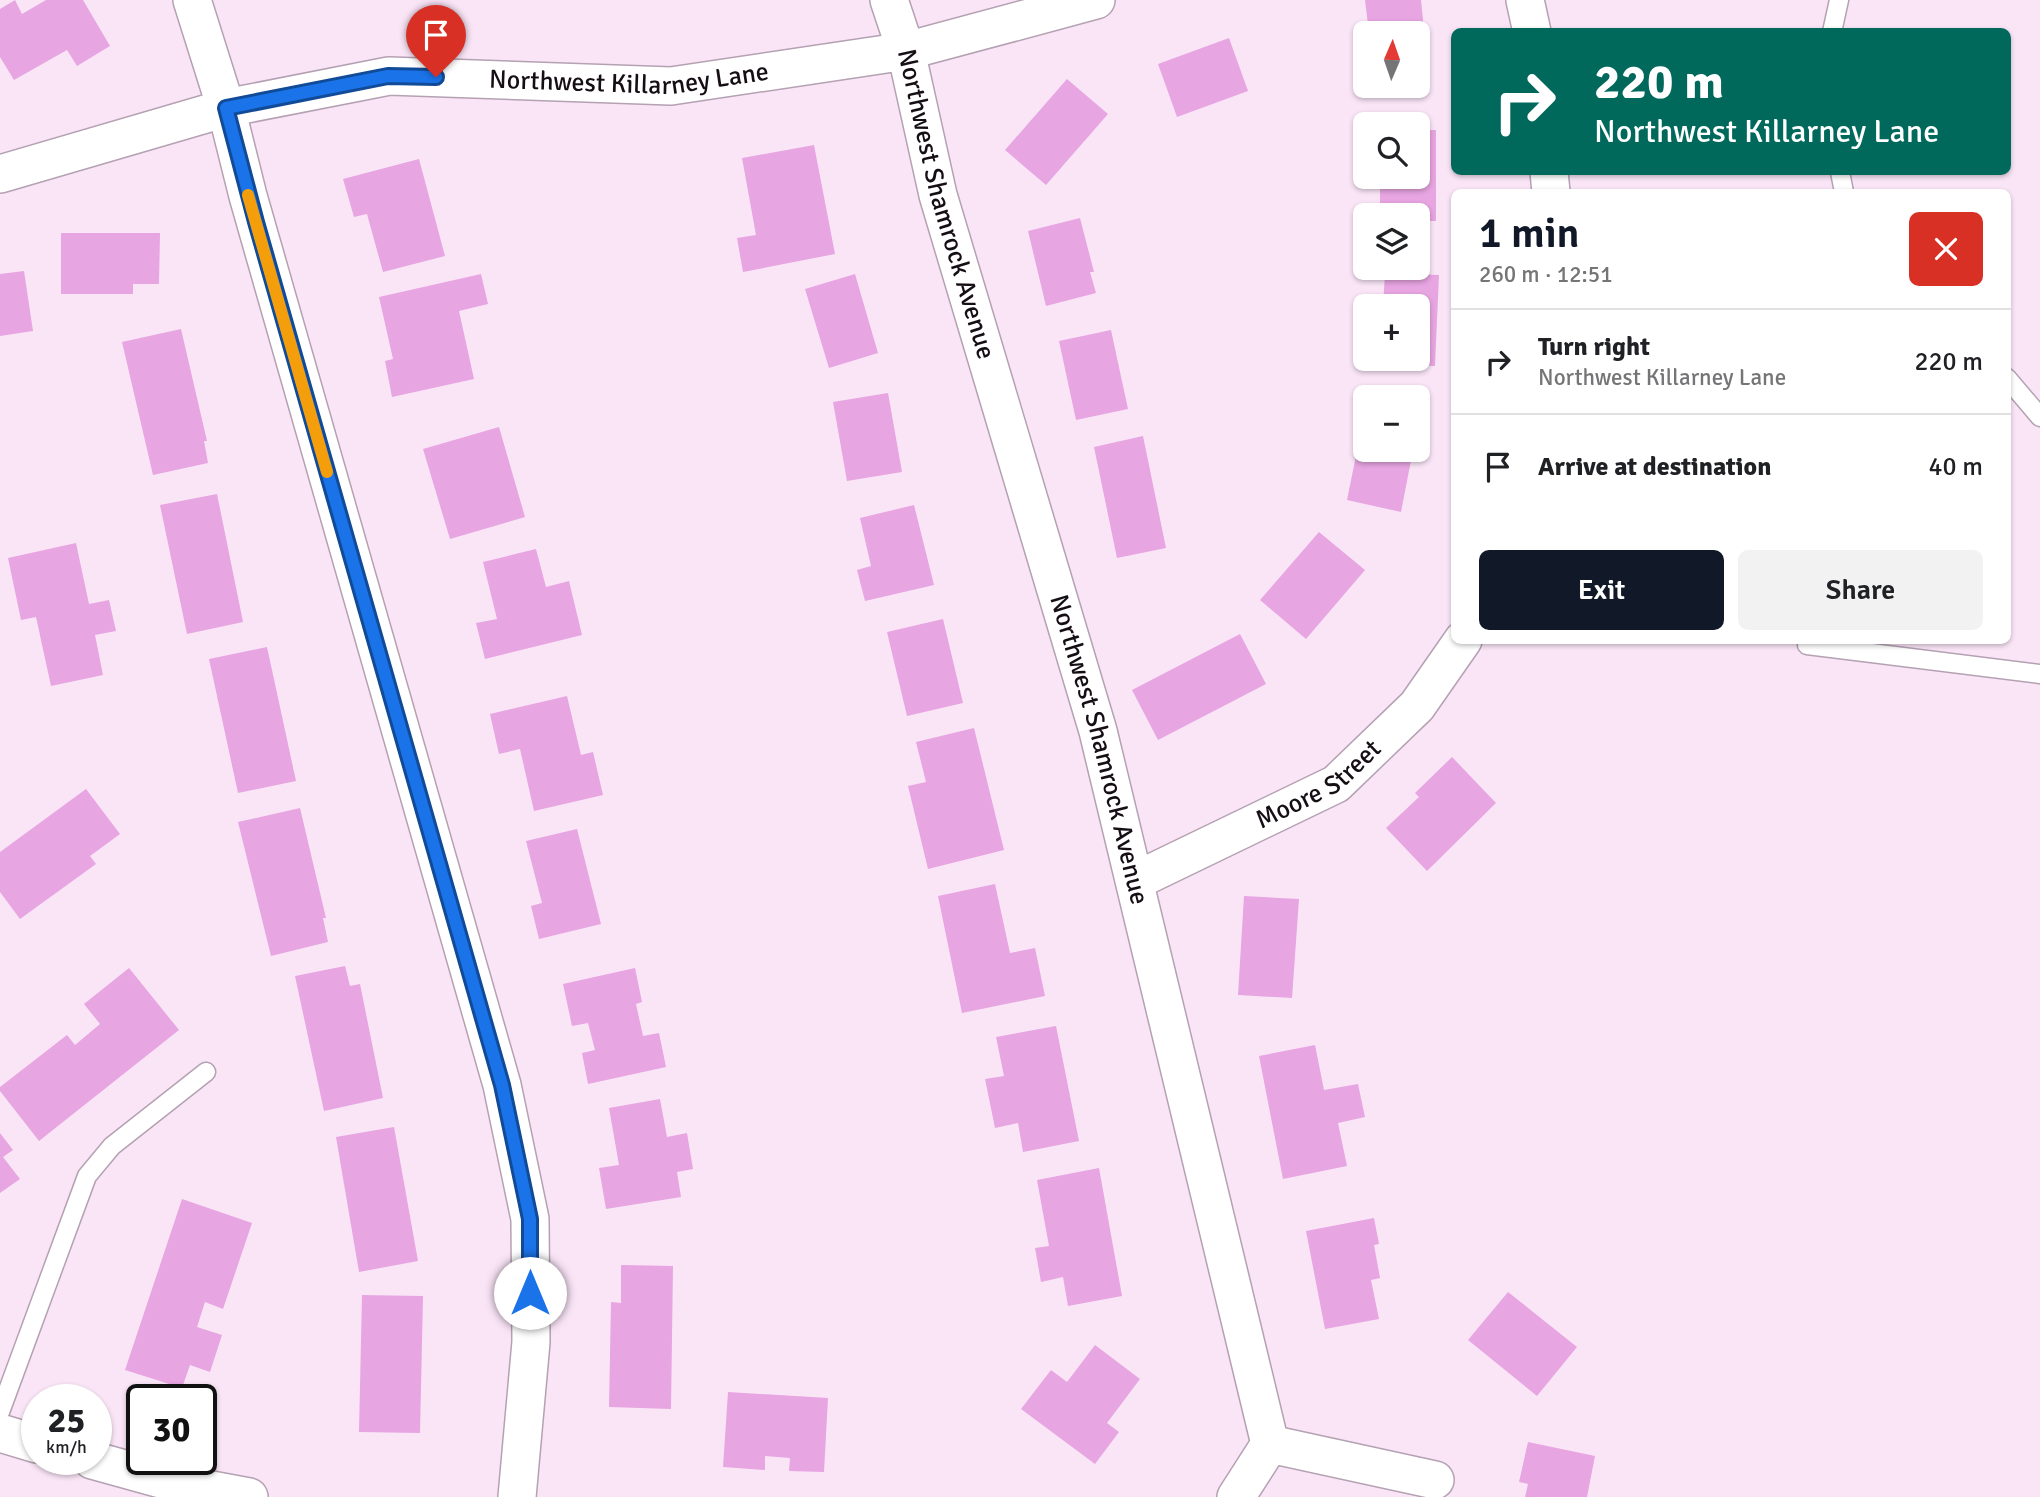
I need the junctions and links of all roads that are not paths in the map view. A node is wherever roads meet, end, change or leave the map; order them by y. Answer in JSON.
{"nodes":[{"id":1,"x":192,"y":0,"type":"edge"},
{"id":2,"x":889,"y":0,"type":"edge"},
{"id":3,"x":1096,"y":0,"type":"edge"},
{"id":4,"x":1525,"y":0,"type":"edge"},
{"id":5,"x":1839,"y":0,"type":"edge"},
{"id":6,"x":1531,"y":28,"type":"edge"},
{"id":7,"x":1833,"y":28,"type":"edge"},
{"id":8,"x":905,"y":51,"type":"junction"},
{"id":9,"x":226,"y":108,"type":"junction"},
{"id":10,"x":0,"y":174,"type":"edge"},
{"id":11,"x":2011,"y":383,"type":"edge"},
{"id":12,"x":2040,"y":417,"type":"edge"},
{"id":13,"x":1460,"y":644,"type":"edge"},
{"id":14,"x":1807,"y":644,"type":"edge"},
{"id":15,"x":2040,"y":674,"type":"edge"},
{"id":16,"x":1135,"y":881,"type":"junction"},
{"id":17,"x":206,"y":1072,"type":"dead end"},
{"id":18,"x":0,"y":1412,"type":"edge"},
{"id":19,"x":0,"y":1433,"type":"edge"},
{"id":20,"x":21,"y":1439,"type":"edge"},
{"id":21,"x":1270,"y":1444,"type":"junction"},
{"id":22,"x":112,"y":1466,"type":"edge"},
{"id":23,"x":1435,"y":1480,"type":"dead end"},
{"id":24,"x":249,"y":1497,"type":"edge"},
{"id":25,"x":517,"y":1497,"type":"edge"},
{"id":26,"x":1236,"y":1497,"type":"edge"}],
"edges":[{"from":1,"to":9,"type":"street"},
{"from":2,"to":8,"type":"street","name":"Northwest Shamrock Avenue"},
{"from":3,"to":8,"type":"street","name":"Northwest Killarney Lane"},
{"from":4,"to":6,"type":"street"},
{"from":5,"to":7,"type":"lane"},
{"from":8,"to":9,"type":"street","name":"Northwest Killarney Lane"},
{"from":8,"to":16,"type":"street","name":"Northwest Shamrock Avenue"},
{"from":9,"to":10,"type":"street","name":"Northwest Killarney Lane"},
{"from":9,"to":25,"type":"street"},
{"from":11,"to":12,"type":"lane"},
{"from":13,"to":16,"type":"street","name":"Moore Street"},
{"from":14,"to":15,"type":"lane"},
{"from":16,"to":21,"type":"street","name":"Northwest Shamrock Avenue"},
{"from":17,"to":18,"type":"lane"},
{"from":19,"to":20,"type":"street"},
{"from":21,"to":23,"type":"street"},
{"from":21,"to":26,"type":"street"},
{"from":22,"to":24,"type":"street"}]}
